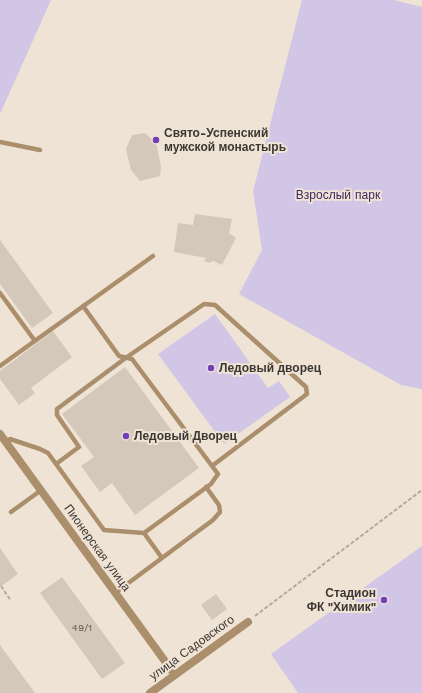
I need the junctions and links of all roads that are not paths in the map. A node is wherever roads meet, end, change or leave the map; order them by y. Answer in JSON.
{"nodes":[{"id":1,"x":0,"y":142,"type":"edge"},
{"id":2,"x":40,"y":150,"type":"dead end"},
{"id":3,"x":153,"y":256,"type":"dead end"},
{"id":4,"x":0,"y":294,"type":"edge"},
{"id":5,"x":83,"y":306,"type":"junction"},
{"id":6,"x":35,"y":340,"type":"junction"},
{"id":7,"x":127,"y":357,"type":"junction"},
{"id":8,"x":0,"y":366,"type":"edge"},
{"id":9,"x":0,"y":434,"type":"edge"},
{"id":10,"x":6,"y":442,"type":"junction"},
{"id":11,"x":56,"y":464,"type":"junction"},
{"id":12,"x":212,"y":466,"type":"junction"},
{"id":13,"x":206,"y":487,"type":"junction"},
{"id":14,"x":40,"y":491,"type":"junction"},
{"id":15,"x":11,"y":512,"type":"dead end"},
{"id":16,"x":144,"y":533,"type":"junction"},
{"id":17,"x":162,"y":558,"type":"junction"},
{"id":18,"x":115,"y":593,"type":"junction"},
{"id":19,"x":248,"y":622,"type":"road end"},
{"id":20,"x":175,"y":675,"type":"junction"},
{"id":21,"x":150,"y":693,"type":"edge"}],
"edges":[{"from":1,"to":2,"type":"lane"},
{"from":3,"to":5,"type":"lane"},
{"from":4,"to":6,"type":"lane"},
{"from":5,"to":6,"type":"lane"},
{"from":5,"to":7,"type":"lane"},
{"from":6,"to":8,"type":"lane"},
{"from":7,"to":11,"type":"lane"},
{"from":7,"to":12,"type":"lane"},
{"from":7,"to":12,"type":"lane"},
{"from":9,"to":10,"type":"street","name":"Пионерская улица"},
{"from":10,"to":11,"type":"lane"},
{"from":10,"to":14,"type":"street","name":"Пионерская улица"},
{"from":11,"to":16,"type":"lane"},
{"from":12,"to":13,"type":"lane"},
{"from":13,"to":16,"type":"lane"},
{"from":13,"to":17,"type":"lane"},
{"from":14,"to":15,"type":"lane"},
{"from":14,"to":18,"type":"street","name":"Пионерская улица"},
{"from":16,"to":17,"type":"lane"},
{"from":17,"to":18,"type":"lane"},
{"from":18,"to":20,"type":"street","name":"Пионерская улица"},
{"from":19,"to":20,"type":"street","name":"улица Садовского"},
{"from":20,"to":21,"type":"street","name":"улица Садовского"}]}
